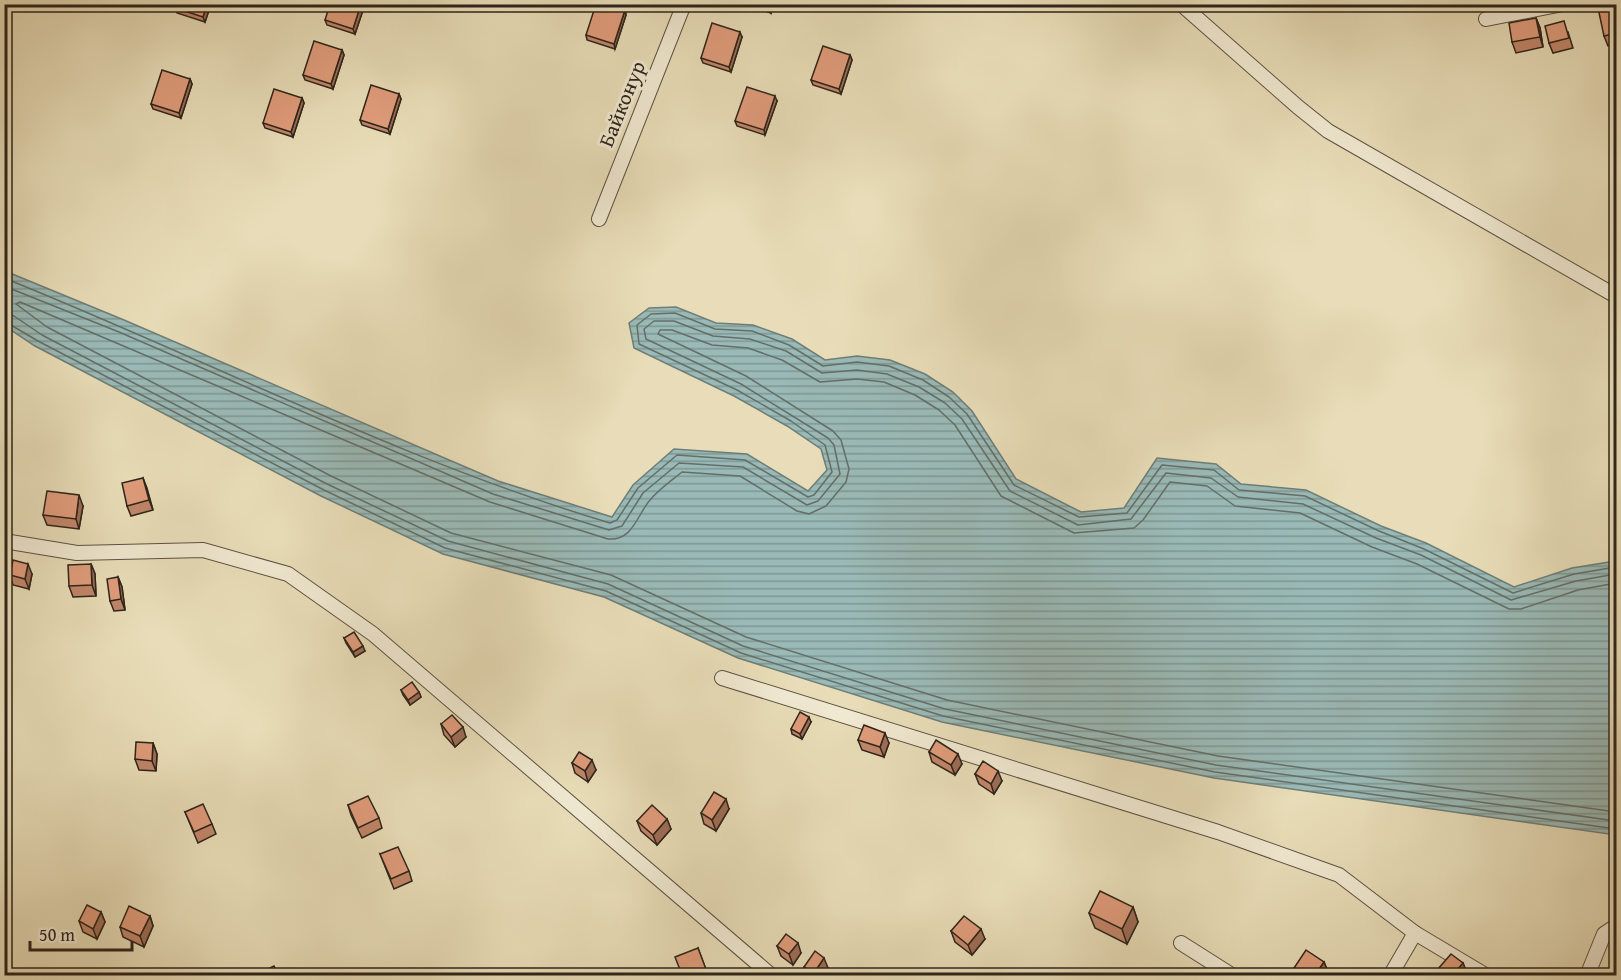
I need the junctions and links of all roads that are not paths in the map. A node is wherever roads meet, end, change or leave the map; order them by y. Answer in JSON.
{"nodes":[{"id":1,"x":684,"y":4,"type":"edge"},
{"id":2,"x":1181,"y":4,"type":"edge"},
{"id":3,"x":1563,"y":4,"type":"edge"},
{"id":4,"x":1486,"y":19,"type":"dead end"},
{"id":5,"x":599,"y":219,"type":"dead end"},
{"id":6,"x":1617,"y":296,"type":"edge"},
{"id":7,"x":4,"y":541,"type":"edge"},
{"id":8,"x":722,"y":678,"type":"dead end"},
{"id":9,"x":1617,"y":926,"type":"edge"},
{"id":10,"x":1415,"y":933,"type":"junction"},
{"id":11,"x":1180,"y":943,"type":"dead end"},
{"id":12,"x":772,"y":975,"type":"edge"},
{"id":13,"x":1233,"y":975,"type":"edge"},
{"id":14,"x":1390,"y":975,"type":"edge"},
{"id":15,"x":1487,"y":975,"type":"edge"},
{"id":16,"x":1587,"y":975,"type":"edge"}],
"edges":[{"from":1,"to":5,"type":"street","name":"Байконур"},
{"from":2,"to":6,"type":"street"},
{"from":3,"to":4,"type":"street"},
{"from":7,"to":12,"type":"street"},
{"from":8,"to":10,"type":"street"},
{"from":9,"to":16,"type":"street"},
{"from":10,"to":14,"type":"street"},
{"from":10,"to":15,"type":"street"},
{"from":11,"to":13,"type":"street"}]}
